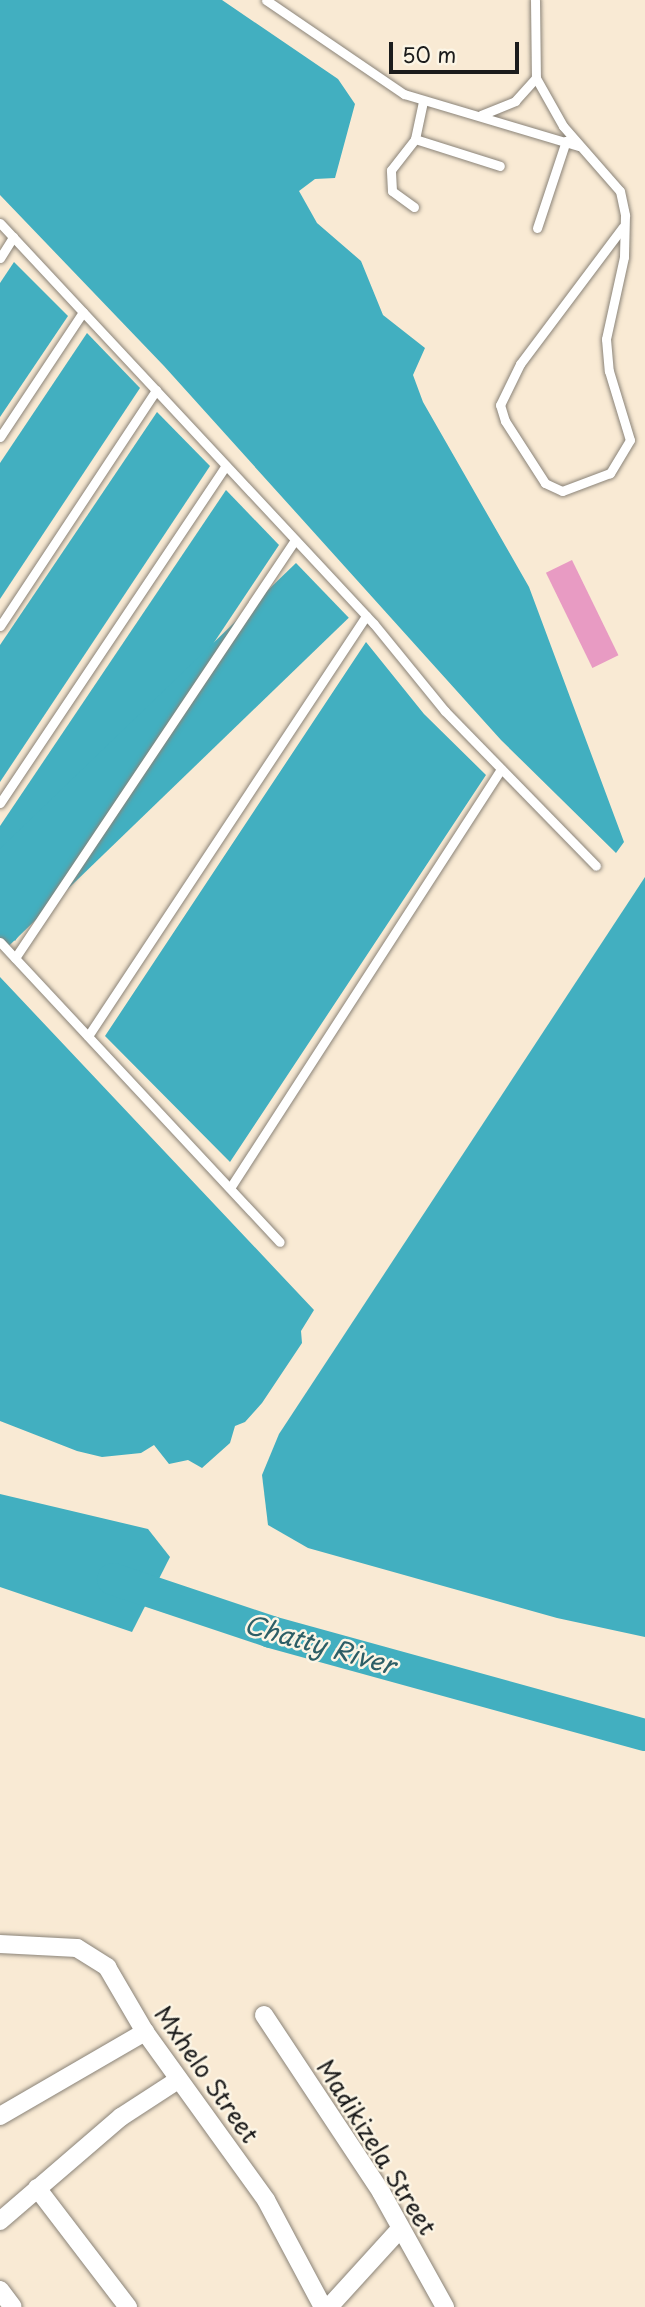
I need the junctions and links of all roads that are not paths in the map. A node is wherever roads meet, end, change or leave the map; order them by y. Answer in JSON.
{"nodes":[{"id":1,"x":265,"y":0,"type":"edge"},
{"id":2,"x":536,"y":0,"type":"edge"},
{"id":3,"x":536,"y":78,"type":"junction"},
{"id":4,"x":423,"y":101,"type":"junction"},
{"id":5,"x":481,"y":115,"type":"junction"},
{"id":6,"x":415,"y":139,"type":"junction"},
{"id":7,"x":566,"y":141,"type":"junction"},
{"id":8,"x":579,"y":147,"type":"junction"},
{"id":9,"x":500,"y":166,"type":"dead end"},
{"id":10,"x":414,"y":207,"type":"dead end"},
{"id":11,"x":0,"y":223,"type":"edge"},
{"id":12,"x":623,"y":227,"type":"junction"},
{"id":13,"x":537,"y":228,"type":"dead end"},
{"id":14,"x":13,"y":237,"type":"junction"},
{"id":15,"x":0,"y":258,"type":"edge"},
{"id":16,"x":83,"y":312,"type":"junction"},
{"id":17,"x":156,"y":390,"type":"junction"},
{"id":18,"x":0,"y":437,"type":"edge"},
{"id":19,"x":226,"y":466,"type":"junction"},
{"id":20,"x":295,"y":540,"type":"junction"},
{"id":21,"x":366,"y":616,"type":"junction"},
{"id":22,"x":0,"y":626,"type":"edge"},
{"id":23,"x":501,"y":769,"type":"junction"},
{"id":24,"x":0,"y":803,"type":"edge"},
{"id":25,"x":596,"y":866,"type":"dead end"},
{"id":26,"x":0,"y":942,"type":"edge"},
{"id":27,"x":15,"y":958,"type":"junction"},
{"id":28,"x":88,"y":1036,"type":"junction"},
{"id":29,"x":230,"y":1188,"type":"junction"},
{"id":30,"x":280,"y":1242,"type":"dead end"},
{"id":31,"x":0,"y":1944,"type":"edge"},
{"id":32,"x":264,"y":2015,"type":"dead end"},
{"id":33,"x":145,"y":2032,"type":"junction"},
{"id":34,"x":178,"y":2080,"type":"junction"},
{"id":35,"x":3,"y":2105,"type":"edge"},
{"id":36,"x":37,"y":2188,"type":"junction"},
{"id":37,"x":0,"y":2221,"type":"edge"},
{"id":38,"x":400,"y":2229,"type":"junction"},
{"id":39,"x":0,"y":2290,"type":"edge"},
{"id":40,"x":13,"y":2307,"type":"edge"},
{"id":41,"x":128,"y":2307,"type":"edge"},
{"id":42,"x":323,"y":2307,"type":"edge"},
{"id":43,"x":329,"y":2307,"type":"edge"},
{"id":44,"x":445,"y":2307,"type":"edge"}],
"edges":[{"from":1,"to":4,"type":"lane"},
{"from":2,"to":3,"type":"lane"},
{"from":3,"to":5,"type":"lane"},
{"from":3,"to":8,"type":"lane"},
{"from":4,"to":5,"type":"lane"},
{"from":4,"to":6,"type":"lane"},
{"from":5,"to":7,"type":"lane"},
{"from":6,"to":9,"type":"lane"},
{"from":6,"to":10,"type":"lane"},
{"from":7,"to":8,"type":"lane"},
{"from":7,"to":13,"type":"lane"},
{"from":8,"to":12,"type":"lane"},
{"from":11,"to":14,"type":"lane"},
{"from":12,"to":12,"type":"lane"},
{"from":14,"to":15,"type":"lane"},
{"from":14,"to":16,"type":"lane"},
{"from":16,"to":17,"type":"lane"},
{"from":16,"to":18,"type":"lane"},
{"from":17,"to":19,"type":"lane"},
{"from":17,"to":22,"type":"lane"},
{"from":19,"to":20,"type":"lane"},
{"from":19,"to":24,"type":"lane"},
{"from":20,"to":21,"type":"lane"},
{"from":20,"to":27,"type":"lane"},
{"from":21,"to":23,"type":"lane"},
{"from":21,"to":28,"type":"lane"},
{"from":23,"to":25,"type":"lane"},
{"from":23,"to":29,"type":"lane"},
{"from":26,"to":27,"type":"lane"},
{"from":27,"to":28,"type":"lane"},
{"from":28,"to":29,"type":"lane"},
{"from":29,"to":30,"type":"lane"},
{"from":31,"to":33,"type":"street","name":"Mxhelo Street"},
{"from":32,"to":38,"type":"street","name":"Madikizela Street"},
{"from":33,"to":34,"type":"street","name":"Mxhelo Street"},
{"from":33,"to":35,"type":"street"},
{"from":34,"to":36,"type":"street"},
{"from":34,"to":42,"type":"street","name":"Mxhelo Street"},
{"from":36,"to":37,"type":"street"},
{"from":36,"to":41,"type":"street"},
{"from":38,"to":43,"type":"street"},
{"from":38,"to":44,"type":"street","name":"Madikizela Street"},
{"from":39,"to":40,"type":"street"}]}
